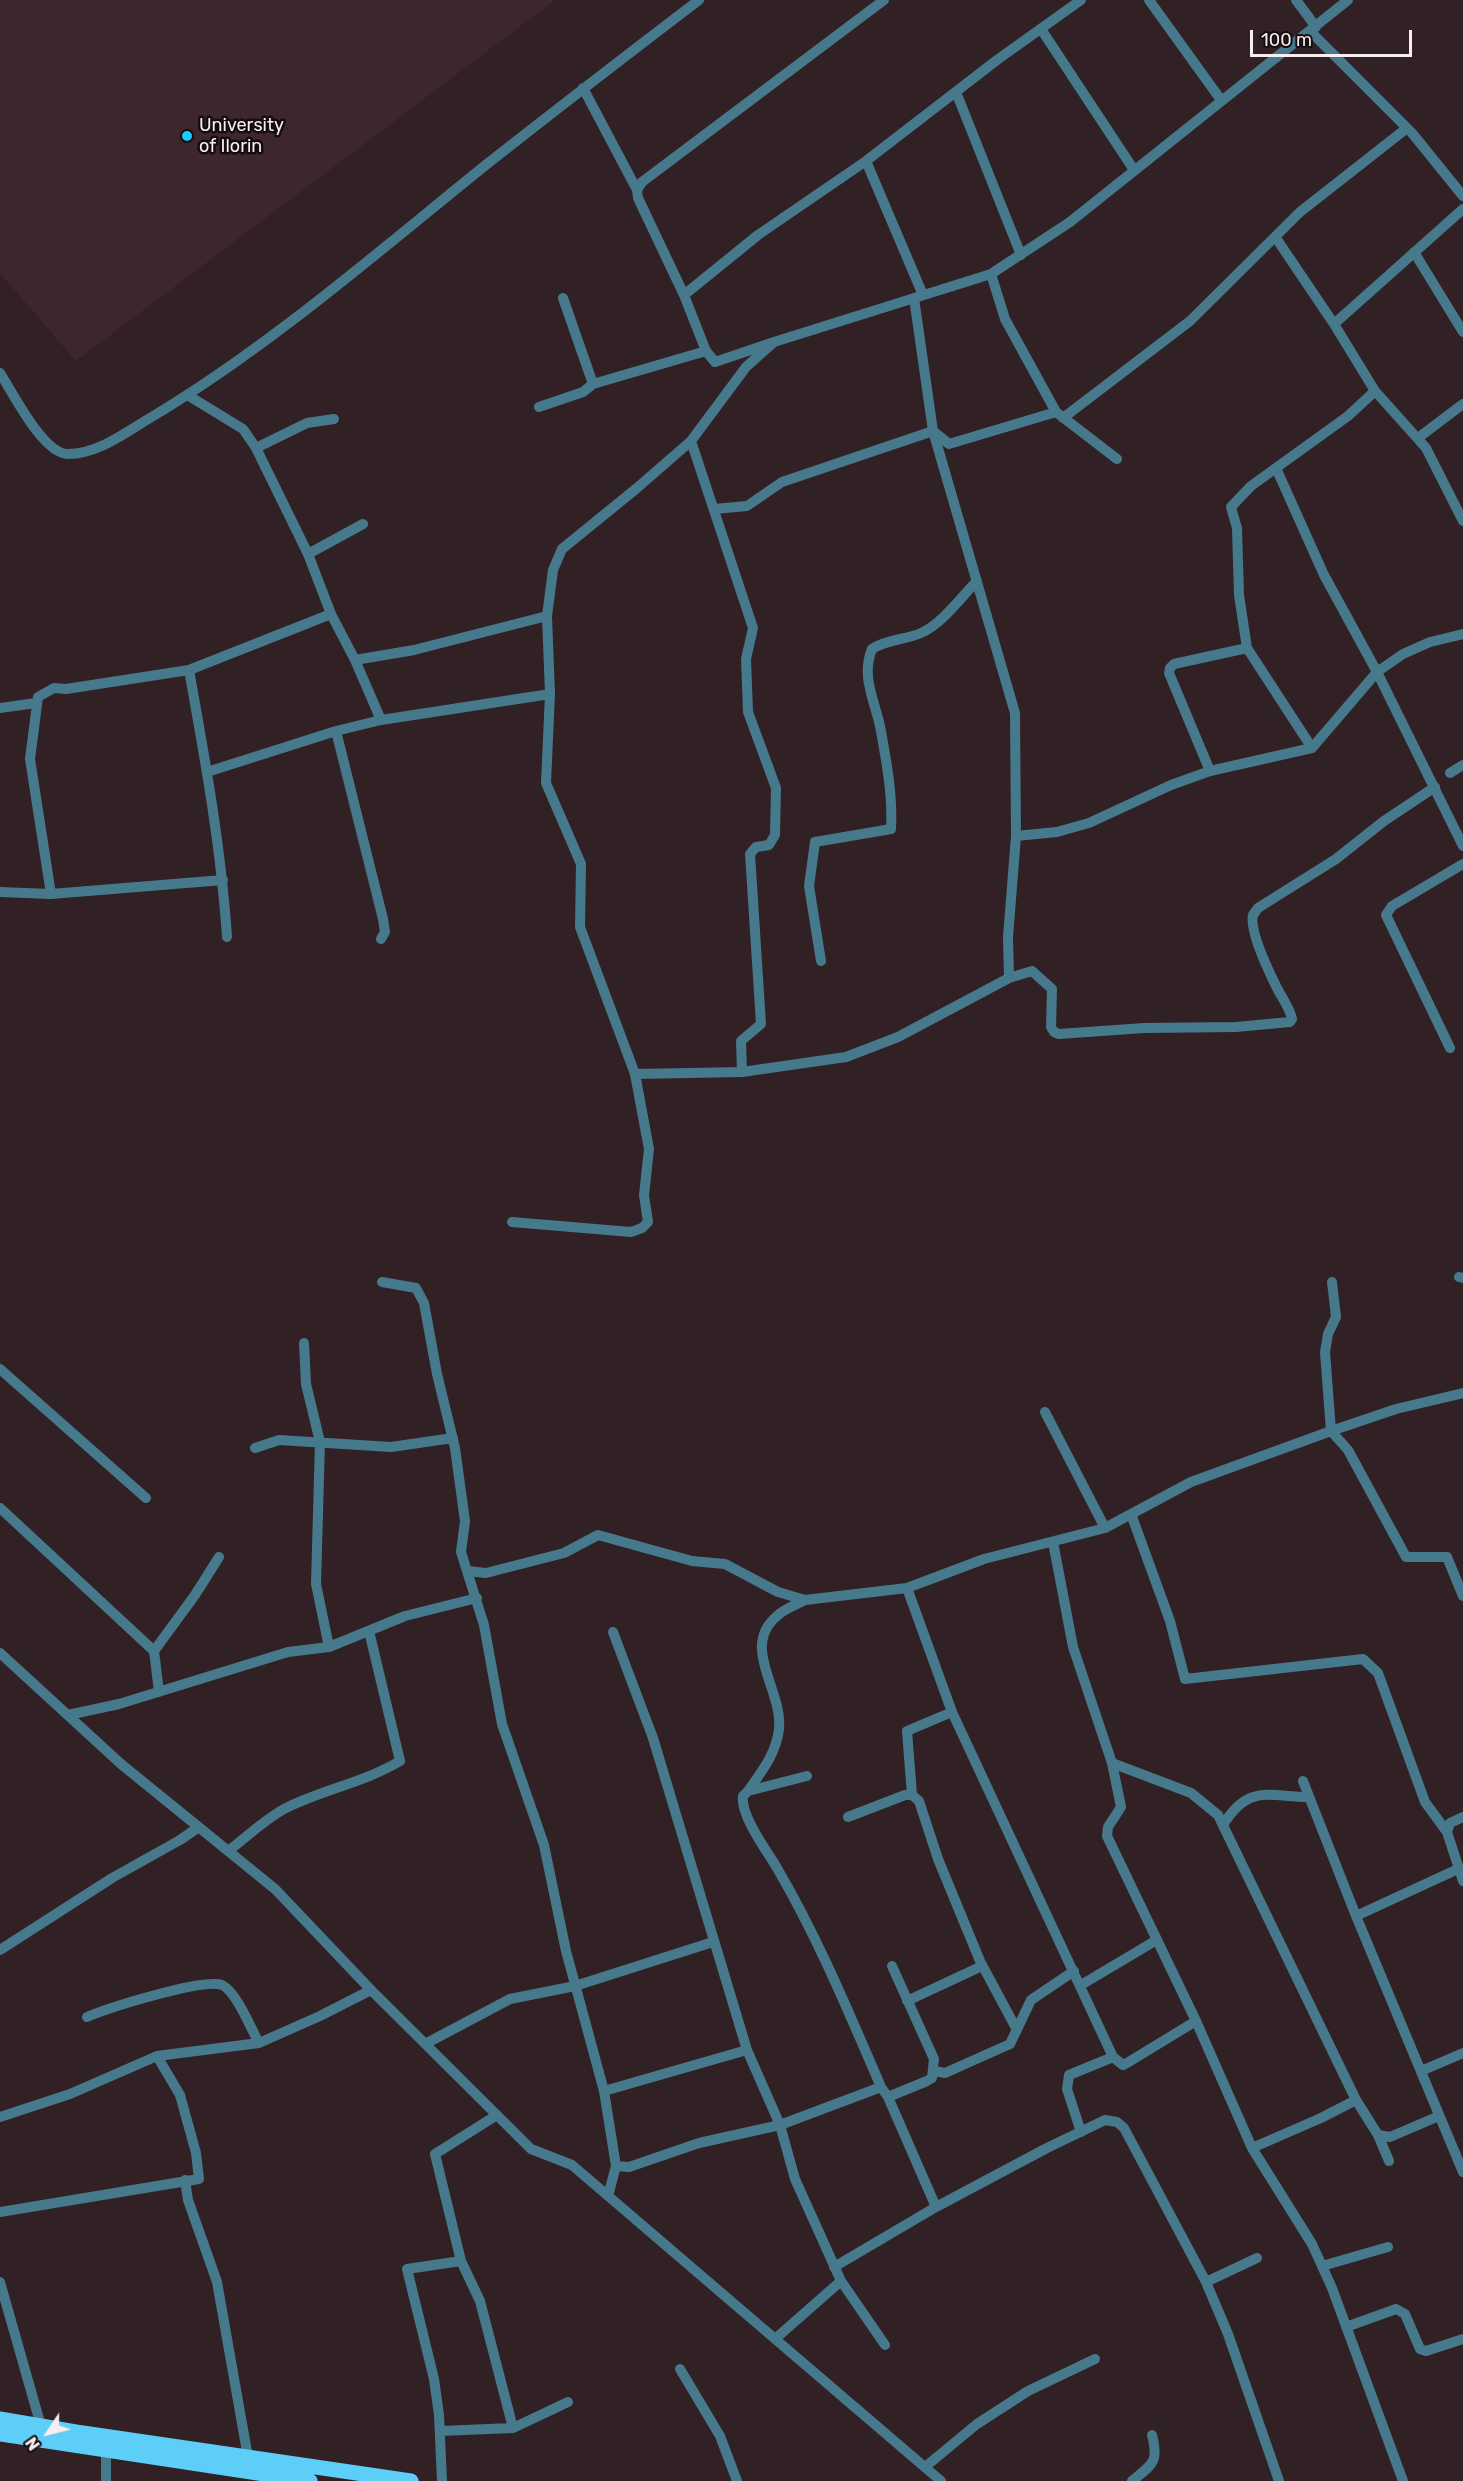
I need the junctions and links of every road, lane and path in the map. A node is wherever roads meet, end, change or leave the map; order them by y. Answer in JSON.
{"nodes":[{"id":1,"x":699,"y":0,"type":"edge"},
{"id":2,"x":884,"y":0,"type":"edge"},
{"id":3,"x":1081,"y":0,"type":"edge"},
{"id":4,"x":1149,"y":0,"type":"edge"},
{"id":5,"x":1296,"y":0,"type":"edge"},
{"id":6,"x":1348,"y":0,"type":"edge"},
{"id":7,"x":1313,"y":29,"type":"junction"},
{"id":8,"x":1041,"y":30,"type":"junction"},
{"id":9,"x":583,"y":88,"type":"junction"},
{"id":10,"x":956,"y":92,"type":"junction"},
{"id":11,"x":1221,"y":100,"type":"junction"},
{"id":12,"x":1407,"y":128,"type":"junction"},
{"id":13,"x":866,"y":161,"type":"junction"},
{"id":14,"x":1134,"y":170,"type":"junction"},
{"id":15,"x":637,"y":190,"type":"junction"},
{"id":16,"x":1463,"y":196,"type":"edge"},
{"id":17,"x":1463,"y":209,"type":"edge"},
{"id":18,"x":1276,"y":238,"type":"junction"},
{"id":19,"x":1414,"y":252,"type":"junction"},
{"id":20,"x":1021,"y":255,"type":"junction"},
{"id":21,"x":991,"y":274,"type":"junction"},
{"id":22,"x":684,"y":295,"type":"junction"},
{"id":23,"x":919,"y":296,"type":"junction"},
{"id":24,"x":563,"y":298,"type":"dead end"},
{"id":25,"x":1334,"y":324,"type":"junction"},
{"id":26,"x":1463,"y":332,"type":"edge"},
{"id":27,"x":774,"y":342,"type":"junction"},
{"id":28,"x":706,"y":351,"type":"junction"},
{"id":29,"x":0,"y":373,"type":"edge"},
{"id":30,"x":593,"y":384,"type":"junction"},
{"id":31,"x":1375,"y":392,"type":"junction"},
{"id":32,"x":189,"y":396,"type":"junction"},
{"id":33,"x":1463,"y":404,"type":"edge"},
{"id":34,"x":539,"y":407,"type":"dead end"},
{"id":35,"x":1059,"y":415,"type":"junction"},
{"id":36,"x":334,"y":419,"type":"dead end"},
{"id":37,"x":933,"y":431,"type":"junction"},
{"id":38,"x":1418,"y":438,"type":"junction"},
{"id":39,"x":691,"y":441,"type":"junction"},
{"id":40,"x":256,"y":448,"type":"junction"},
{"id":41,"x":1118,"y":459,"type":"dead end"},
{"id":42,"x":1276,"y":468,"type":"junction"},
{"id":43,"x":714,"y":509,"type":"junction"},
{"id":44,"x":1463,"y":520,"type":"edge"},
{"id":45,"x":363,"y":524,"type":"dead end"},
{"id":46,"x":308,"y":554,"type":"junction"},
{"id":47,"x":977,"y":581,"type":"junction"},
{"id":48,"x":331,"y":614,"type":"junction"},
{"id":49,"x":547,"y":616,"type":"junction"},
{"id":50,"x":1463,"y":634,"type":"edge"},
{"id":51,"x":1246,"y":648,"type":"junction"},
{"id":52,"x":355,"y":660,"type":"junction"},
{"id":53,"x":189,"y":670,"type":"junction"},
{"id":54,"x":1377,"y":672,"type":"junction"},
{"id":55,"x":550,"y":694,"type":"junction"},
{"id":56,"x":36,"y":703,"type":"junction"},
{"id":57,"x":0,"y":708,"type":"edge"},
{"id":58,"x":381,"y":720,"type":"junction"},
{"id":59,"x":336,"y":731,"type":"junction"},
{"id":60,"x":1312,"y":748,"type":"junction"},
{"id":61,"x":1463,"y":765,"type":"edge"},
{"id":62,"x":1210,"y":771,"type":"junction"},
{"id":63,"x":207,"y":772,"type":"junction"},
{"id":64,"x":1450,"y":773,"type":"dead end"},
{"id":65,"x":1435,"y":787,"type":"junction"},
{"id":66,"x":1016,"y":836,"type":"junction"},
{"id":67,"x":1463,"y":846,"type":"edge"},
{"id":68,"x":1463,"y":864,"type":"edge"},
{"id":69,"x":223,"y":880,"type":"junction"},
{"id":70,"x":0,"y":892,"type":"edge"},
{"id":71,"x":51,"y":894,"type":"junction"},
{"id":72,"x":227,"y":937,"type":"dead end"},
{"id":73,"x":381,"y":939,"type":"dead end"},
{"id":74,"x":821,"y":961,"type":"dead end"},
{"id":75,"x":1009,"y":978,"type":"junction"},
{"id":76,"x":1450,"y":1048,"type":"dead end"},
{"id":77,"x":742,"y":1072,"type":"junction"},
{"id":78,"x":634,"y":1074,"type":"junction"},
{"id":79,"x":512,"y":1222,"type":"dead end"},
{"id":80,"x":382,"y":1282,"type":"dead end"},
{"id":81,"x":1332,"y":1282,"type":"dead end"},
{"id":82,"x":304,"y":1343,"type":"dead end"},
{"id":83,"x":0,"y":1369,"type":"edge"},
{"id":84,"x":1463,"y":1393,"type":"edge"},
{"id":85,"x":1045,"y":1412,"type":"dead end"},
{"id":86,"x":1330,"y":1431,"type":"junction"},
{"id":87,"x":453,"y":1438,"type":"junction"},
{"id":88,"x":320,"y":1442,"type":"junction"},
{"id":89,"x":255,"y":1448,"type":"dead end"},
{"id":90,"x":146,"y":1498,"type":"dead end"},
{"id":91,"x":0,"y":1508,"type":"edge"},
{"id":92,"x":1131,"y":1514,"type":"junction"},
{"id":93,"x":1105,"y":1528,"type":"junction"},
{"id":94,"x":1053,"y":1542,"type":"junction"},
{"id":95,"x":219,"y":1557,"type":"dead end"},
{"id":96,"x":468,"y":1571,"type":"junction"},
{"id":97,"x":907,"y":1588,"type":"junction"},
{"id":98,"x":1463,"y":1596,"type":"edge"},
{"id":99,"x":477,"y":1598,"type":"junction"},
{"id":100,"x":805,"y":1600,"type":"junction"},
{"id":101,"x":369,"y":1631,"type":"junction"},
{"id":102,"x":613,"y":1632,"type":"dead end"},
{"id":103,"x":328,"y":1647,"type":"junction"},
{"id":104,"x":154,"y":1651,"type":"junction"},
{"id":105,"x":0,"y":1653,"type":"edge"},
{"id":106,"x":159,"y":1692,"type":"junction"},
{"id":107,"x":952,"y":1712,"type":"junction"},
{"id":108,"x":68,"y":1715,"type":"junction"},
{"id":109,"x":1112,"y":1763,"type":"junction"},
{"id":110,"x":807,"y":1776,"type":"dead end"},
{"id":111,"x":1303,"y":1781,"type":"dead end"},
{"id":112,"x":748,"y":1791,"type":"junction"},
{"id":113,"x":912,"y":1795,"type":"junction"},
{"id":114,"x":1310,"y":1797,"type":"junction"},
{"id":115,"x":848,"y":1817,"type":"dead end"},
{"id":116,"x":1463,"y":1817,"type":"edge"},
{"id":117,"x":1223,"y":1825,"type":"junction"},
{"id":118,"x":199,"y":1827,"type":"junction"},
{"id":119,"x":1447,"y":1832,"type":"junction"},
{"id":120,"x":228,"y":1851,"type":"junction"},
{"id":121,"x":1458,"y":1869,"type":"junction"},
{"id":122,"x":1463,"y":1881,"type":"edge"},
{"id":123,"x":1356,"y":1916,"type":"junction"},
{"id":124,"x":1155,"y":1941,"type":"junction"},
{"id":125,"x":713,"y":1942,"type":"junction"},
{"id":126,"x":0,"y":1950,"type":"edge"},
{"id":127,"x":892,"y":1966,"type":"dead end"},
{"id":128,"x":982,"y":1966,"type":"junction"},
{"id":129,"x":1074,"y":1971,"type":"junction"},
{"id":130,"x":1080,"y":1985,"type":"junction"},
{"id":131,"x":575,"y":1986,"type":"junction"},
{"id":132,"x":371,"y":1990,"type":"junction"},
{"id":133,"x":908,"y":2001,"type":"junction"},
{"id":134,"x":87,"y":2017,"type":"dead end"},
{"id":135,"x":1196,"y":2021,"type":"junction"},
{"id":136,"x":1017,"y":2030,"type":"junction"},
{"id":137,"x":259,"y":2043,"type":"junction"},
{"id":138,"x":425,"y":2044,"type":"junction"},
{"id":139,"x":747,"y":2050,"type":"junction"},
{"id":140,"x":1463,"y":2053,"type":"edge"},
{"id":141,"x":157,"y":2056,"type":"junction"},
{"id":142,"x":1113,"y":2057,"type":"junction"},
{"id":143,"x":934,"y":2071,"type":"junction"},
{"id":144,"x":1420,"y":2071,"type":"junction"},
{"id":145,"x":881,"y":2087,"type":"junction"},
{"id":146,"x":603,"y":2091,"type":"junction"},
{"id":147,"x":888,"y":2097,"type":"junction"},
{"id":148,"x":1356,"y":2100,"type":"junction"},
{"id":149,"x":497,"y":2115,"type":"junction"},
{"id":150,"x":1439,"y":2116,"type":"junction"},
{"id":151,"x":0,"y":2117,"type":"edge"},
{"id":152,"x":780,"y":2125,"type":"junction"},
{"id":153,"x":1081,"y":2132,"type":"junction"},
{"id":154,"x":1378,"y":2135,"type":"junction"},
{"id":155,"x":1252,"y":2148,"type":"junction"},
{"id":156,"x":1389,"y":2161,"type":"dead end"},
{"id":157,"x":616,"y":2166,"type":"junction"},
{"id":158,"x":1463,"y":2172,"type":"edge"},
{"id":159,"x":185,"y":2180,"type":"junction"},
{"id":160,"x":608,"y":2196,"type":"junction"},
{"id":161,"x":936,"y":2207,"type":"junction"},
{"id":162,"x":0,"y":2212,"type":"edge"},
{"id":163,"x":1388,"y":2247,"type":"dead end"},
{"id":164,"x":1257,"y":2258,"type":"dead end"},
{"id":165,"x":461,"y":2261,"type":"junction"},
{"id":166,"x":1322,"y":2266,"type":"junction"},
{"id":167,"x":834,"y":2267,"type":"junction"},
{"id":168,"x":841,"y":2281,"type":"junction"},
{"id":169,"x":0,"y":2282,"type":"edge"},
{"id":170,"x":1206,"y":2282,"type":"junction"},
{"id":171,"x":1346,"y":2327,"type":"junction"},
{"id":172,"x":775,"y":2339,"type":"junction"},
{"id":173,"x":1463,"y":2339,"type":"edge"},
{"id":174,"x":885,"y":2345,"type":"dead end"},
{"id":175,"x":1095,"y":2359,"type":"dead end"},
{"id":176,"x":680,"y":2369,"type":"dead end"},
{"id":177,"x":568,"y":2402,"type":"dead end"},
{"id":178,"x":0,"y":2419,"type":"edge"},
{"id":179,"x":41,"y":2426,"type":"junction"},
{"id":180,"x":513,"y":2428,"type":"junction"},
{"id":181,"x":440,"y":2431,"type":"junction"},
{"id":182,"x":0,"y":2434,"type":"edge"},
{"id":183,"x":1152,"y":2435,"type":"dead end"},
{"id":184,"x":106,"y":2450,"type":"junction"},
{"id":185,"x":249,"y":2465,"type":"junction"},
{"id":186,"x":925,"y":2467,"type":"junction"},
{"id":187,"x":106,"y":2481,"type":"edge"},
{"id":188,"x":310,"y":2481,"type":"edge"},
{"id":189,"x":411,"y":2481,"type":"edge"},
{"id":190,"x":442,"y":2481,"type":"edge"},
{"id":191,"x":737,"y":2481,"type":"edge"},
{"id":192,"x":941,"y":2481,"type":"edge"},
{"id":193,"x":1132,"y":2481,"type":"edge"},
{"id":194,"x":1279,"y":2481,"type":"edge"},
{"id":195,"x":1403,"y":2481,"type":"edge"}],
"edges":[{"from":1,"to":9,"type":"street"},
{"from":2,"to":15,"type":"street"},
{"from":3,"to":8,"type":"street"},
{"from":4,"to":11,"type":"street"},
{"from":5,"to":7,"type":"street"},
{"from":6,"to":7,"type":"street"},
{"from":7,"to":11,"type":"street"},
{"from":7,"to":12,"type":"street"},
{"from":8,"to":10,"type":"street"},
{"from":8,"to":14,"type":"street"},
{"from":9,"to":15,"type":"street"},
{"from":9,"to":32,"type":"street"},
{"from":10,"to":13,"type":"street"},
{"from":10,"to":20,"type":"street"},
{"from":11,"to":14,"type":"street"},
{"from":12,"to":16,"type":"street"},
{"from":12,"to":18,"type":"street"},
{"from":13,"to":22,"type":"street"},
{"from":13,"to":23,"type":"street"},
{"from":14,"to":20,"type":"street"},
{"from":15,"to":22,"type":"street"},
{"from":17,"to":19,"type":"street"},
{"from":18,"to":25,"type":"street"},
{"from":18,"to":35,"type":"street"},
{"from":19,"to":25,"type":"street"},
{"from":19,"to":26,"type":"street"},
{"from":20,"to":21,"type":"street"},
{"from":21,"to":23,"type":"street"},
{"from":21,"to":35,"type":"street"},
{"from":22,"to":28,"type":"street"},
{"from":23,"to":27,"type":"street"},
{"from":23,"to":37,"type":"street"},
{"from":24,"to":30,"type":"street"},
{"from":25,"to":31,"type":"street"},
{"from":27,"to":28,"type":"street"},
{"from":27,"to":39,"type":"street"},
{"from":28,"to":30,"type":"street"},
{"from":29,"to":32,"type":"street"},
{"from":30,"to":34,"type":"street"},
{"from":31,"to":38,"type":"street"},
{"from":31,"to":42,"type":"street"},
{"from":32,"to":40,"type":"street"},
{"from":33,"to":38,"type":"street"},
{"from":35,"to":37,"type":"street"},
{"from":35,"to":41,"type":"street"},
{"from":36,"to":40,"type":"street"},
{"from":37,"to":43,"type":"street"},
{"from":37,"to":47,"type":"street"},
{"from":38,"to":44,"type":"street"},
{"from":39,"to":43,"type":"street"},
{"from":39,"to":49,"type":"street"},
{"from":40,"to":46,"type":"street"},
{"from":42,"to":51,"type":"street"},
{"from":42,"to":54,"type":"street"},
{"from":43,"to":77,"type":"street"},
{"from":45,"to":46,"type":"street"},
{"from":46,"to":48,"type":"street"},
{"from":47,"to":66,"type":"street"},
{"from":47,"to":74,"type":"street"},
{"from":48,"to":52,"type":"street"},
{"from":48,"to":53,"type":"street"},
{"from":49,"to":52,"type":"street"},
{"from":49,"to":55,"type":"street"},
{"from":50,"to":54,"type":"street"},
{"from":51,"to":60,"type":"street"},
{"from":51,"to":62,"type":"street"},
{"from":52,"to":58,"type":"street"},
{"from":53,"to":56,"type":"street"},
{"from":53,"to":63,"type":"street"},
{"from":54,"to":60,"type":"street"},
{"from":54,"to":65,"type":"street"},
{"from":55,"to":58,"type":"street"},
{"from":55,"to":78,"type":"street"},
{"from":56,"to":57,"type":"street"},
{"from":56,"to":71,"type":"street"},
{"from":58,"to":59,"type":"street"},
{"from":59,"to":63,"type":"street"},
{"from":59,"to":73,"type":"street"},
{"from":60,"to":62,"type":"street"},
{"from":61,"to":64,"type":"street"},
{"from":62,"to":66,"type":"street"},
{"from":63,"to":69,"type":"street"},
{"from":65,"to":67,"type":"street"},
{"from":65,"to":75,"type":"street"},
{"from":66,"to":75,"type":"street"},
{"from":68,"to":76,"type":"street"},
{"from":69,"to":71,"type":"street"},
{"from":69,"to":72,"type":"street"},
{"from":70,"to":71,"type":"street"},
{"from":75,"to":77,"type":"street"},
{"from":77,"to":78,"type":"street"},
{"from":78,"to":79,"type":"street"},
{"from":80,"to":87,"type":"street"},
{"from":81,"to":86,"type":"street"},
{"from":82,"to":88,"type":"street"},
{"from":83,"to":90,"type":"street"},
{"from":84,"to":86,"type":"street"},
{"from":85,"to":93,"type":"street"},
{"from":86,"to":92,"type":"street"},
{"from":86,"to":98,"type":"street"},
{"from":87,"to":88,"type":"street"},
{"from":87,"to":96,"type":"street"},
{"from":88,"to":89,"type":"street"},
{"from":88,"to":103,"type":"street"},
{"from":91,"to":104,"type":"street"},
{"from":92,"to":93,"type":"street"},
{"from":92,"to":119,"type":"street"},
{"from":93,"to":94,"type":"street"},
{"from":94,"to":97,"type":"street"},
{"from":94,"to":109,"type":"street"},
{"from":95,"to":104,"type":"street"},
{"from":96,"to":99,"type":"street"},
{"from":96,"to":100,"type":"street"},
{"from":97,"to":100,"type":"street"},
{"from":97,"to":107,"type":"street"},
{"from":99,"to":101,"type":"street"},
{"from":99,"to":131,"type":"street"},
{"from":100,"to":112,"type":"street"},
{"from":101,"to":103,"type":"street"},
{"from":101,"to":120,"type":"street"},
{"from":102,"to":125,"type":"street"},
{"from":103,"to":106,"type":"street"},
{"from":104,"to":106,"type":"street"},
{"from":105,"to":108,"type":"street"},
{"from":106,"to":108,"type":"street"},
{"from":107,"to":113,"type":"street"},
{"from":107,"to":129,"type":"street"},
{"from":108,"to":118,"type":"street"},
{"from":109,"to":117,"type":"street"},
{"from":109,"to":124,"type":"street"},
{"from":110,"to":112,"type":"street"},
{"from":111,"to":114,"type":"street"},
{"from":112,"to":145,"type":"street"},
{"from":113,"to":115,"type":"street"},
{"from":113,"to":128,"type":"street"},
{"from":114,"to":117,"type":"street"},
{"from":114,"to":123,"type":"street"},
{"from":116,"to":119,"type":"street"},
{"from":117,"to":148,"type":"street"},
{"from":118,"to":120,"type":"street"},
{"from":118,"to":126,"type":"street"},
{"from":119,"to":121,"type":"street"},
{"from":120,"to":132,"type":"street"},
{"from":121,"to":122,"type":"street"},
{"from":121,"to":123,"type":"street"},
{"from":123,"to":144,"type":"street"},
{"from":124,"to":130,"type":"street"},
{"from":124,"to":135,"type":"street"},
{"from":125,"to":131,"type":"street"},
{"from":125,"to":139,"type":"street"},
{"from":127,"to":133,"type":"street"},
{"from":128,"to":133,"type":"street"},
{"from":128,"to":136,"type":"street"},
{"from":129,"to":130,"type":"street"},
{"from":129,"to":136,"type":"street"},
{"from":130,"to":142,"type":"street"},
{"from":131,"to":138,"type":"street"},
{"from":131,"to":146,"type":"street"},
{"from":132,"to":137,"type":"street"},
{"from":132,"to":138,"type":"street"},
{"from":133,"to":143,"type":"street"},
{"from":134,"to":137,"type":"street"},
{"from":135,"to":142,"type":"street"},
{"from":135,"to":155,"type":"street"},
{"from":136,"to":143,"type":"street"},
{"from":137,"to":141,"type":"street"},
{"from":138,"to":149,"type":"street"},
{"from":139,"to":146,"type":"street"},
{"from":139,"to":152,"type":"street"},
{"from":140,"to":144,"type":"street"},
{"from":141,"to":151,"type":"street"},
{"from":141,"to":159,"type":"street"},
{"from":142,"to":153,"type":"street"},
{"from":143,"to":147,"type":"street"},
{"from":144,"to":150,"type":"street"},
{"from":145,"to":147,"type":"street"},
{"from":145,"to":152,"type":"street"},
{"from":146,"to":157,"type":"street"},
{"from":147,"to":161,"type":"street"},
{"from":148,"to":154,"type":"street"},
{"from":148,"to":155,"type":"street"},
{"from":149,"to":160,"type":"street"},
{"from":149,"to":165,"type":"street"},
{"from":150,"to":154,"type":"street"},
{"from":150,"to":158,"type":"street"},
{"from":152,"to":157,"type":"street"},
{"from":152,"to":167,"type":"street"},
{"from":153,"to":161,"type":"street"},
{"from":153,"to":170,"type":"street"},
{"from":154,"to":156,"type":"street"},
{"from":155,"to":166,"type":"street"},
{"from":157,"to":160,"type":"street"},
{"from":159,"to":162,"type":"street"},
{"from":159,"to":185,"type":"street"},
{"from":160,"to":172,"type":"street"},
{"from":161,"to":167,"type":"street"},
{"from":163,"to":166,"type":"street"},
{"from":164,"to":170,"type":"street"},
{"from":165,"to":180,"type":"street"},
{"from":165,"to":181,"type":"street"},
{"from":166,"to":171,"type":"street"},
{"from":167,"to":168,"type":"street"},
{"from":168,"to":172,"type":"street"},
{"from":168,"to":174,"type":"street"},
{"from":169,"to":179,"type":"street"},
{"from":170,"to":194,"type":"street"},
{"from":171,"to":173,"type":"street"},
{"from":171,"to":195,"type":"street"},
{"from":172,"to":186,"type":"street"},
{"from":175,"to":186,"type":"street"},
{"from":176,"to":191,"type":"street"},
{"from":177,"to":180,"type":"street"},
{"from":178,"to":179,"type":"main road"},
{"from":179,"to":185,"type":"main road"},
{"from":180,"to":181,"type":"street"},
{"from":181,"to":190,"type":"street"},
{"from":182,"to":184,"type":"main road"},
{"from":183,"to":193,"type":"street"},
{"from":184,"to":185,"type":"main road"},
{"from":184,"to":187,"type":"street"},
{"from":185,"to":188,"type":"main road"},
{"from":185,"to":189,"type":"main road"},
{"from":186,"to":192,"type":"street"}]}
